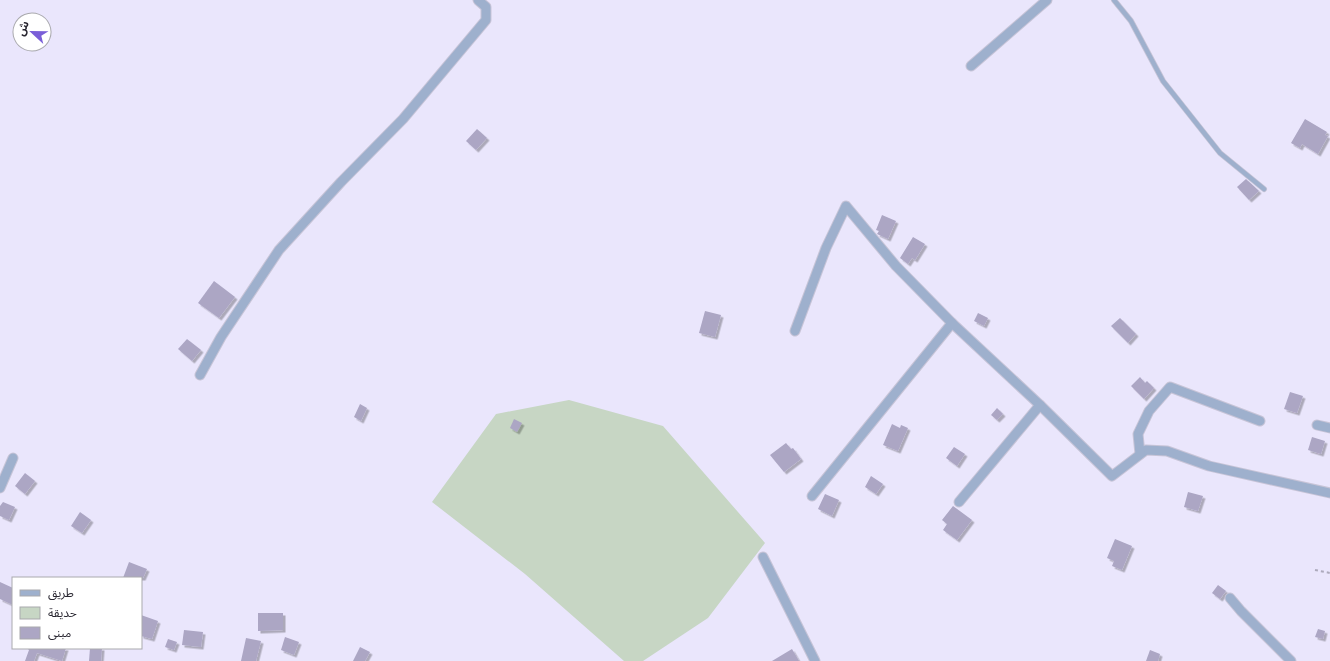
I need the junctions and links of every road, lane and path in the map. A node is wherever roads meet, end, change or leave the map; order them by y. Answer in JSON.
{"nodes":[{"id":1,"x":478,"y":0,"type":"edge"},
{"id":2,"x":1047,"y":0,"type":"edge"},
{"id":3,"x":1114,"y":0,"type":"edge"},
{"id":4,"x":971,"y":66,"type":"dead end"},
{"id":5,"x":1264,"y":189,"type":"dead end"},
{"id":6,"x":952,"y":323,"type":"junction"},
{"id":7,"x":795,"y":331,"type":"dead end"},
{"id":8,"x":200,"y":375,"type":"dead end"},
{"id":9,"x":1040,"y":404,"type":"junction"},
{"id":10,"x":1260,"y":420,"type":"dead end"},
{"id":11,"x":1317,"y":425,"type":"dead end"},
{"id":12,"x":1330,"y":428,"type":"edge"},
{"id":13,"x":1140,"y":454,"type":"junction"},
{"id":14,"x":13,"y":458,"type":"dead end"},
{"id":15,"x":0,"y":488,"type":"edge"},
{"id":16,"x":1330,"y":493,"type":"edge"},
{"id":17,"x":812,"y":496,"type":"dead end"},
{"id":18,"x":959,"y":502,"type":"dead end"},
{"id":19,"x":763,"y":557,"type":"dead end"},
{"id":20,"x":1315,"y":570,"type":"dead end"},
{"id":21,"x":1330,"y":573,"type":"edge"},
{"id":22,"x":1230,"y":598,"type":"dead end"},
{"id":23,"x":815,"y":661,"type":"edge"},
{"id":24,"x":1291,"y":661,"type":"edge"}],
"edges":[{"from":1,"to":8,"type":"street"},
{"from":2,"to":4,"type":"street"},
{"from":3,"to":5,"type":"lane"},
{"from":6,"to":7,"type":"street"},
{"from":6,"to":9,"type":"street"},
{"from":6,"to":17,"type":"street"},
{"from":9,"to":13,"type":"street"},
{"from":9,"to":18,"type":"street"},
{"from":10,"to":13,"type":"street"},
{"from":11,"to":12,"type":"street"},
{"from":13,"to":16,"type":"street"},
{"from":14,"to":15,"type":"street"},
{"from":19,"to":23,"type":"street"},
{"from":20,"to":21,"type":"path"},
{"from":22,"to":24,"type":"street"}]}
